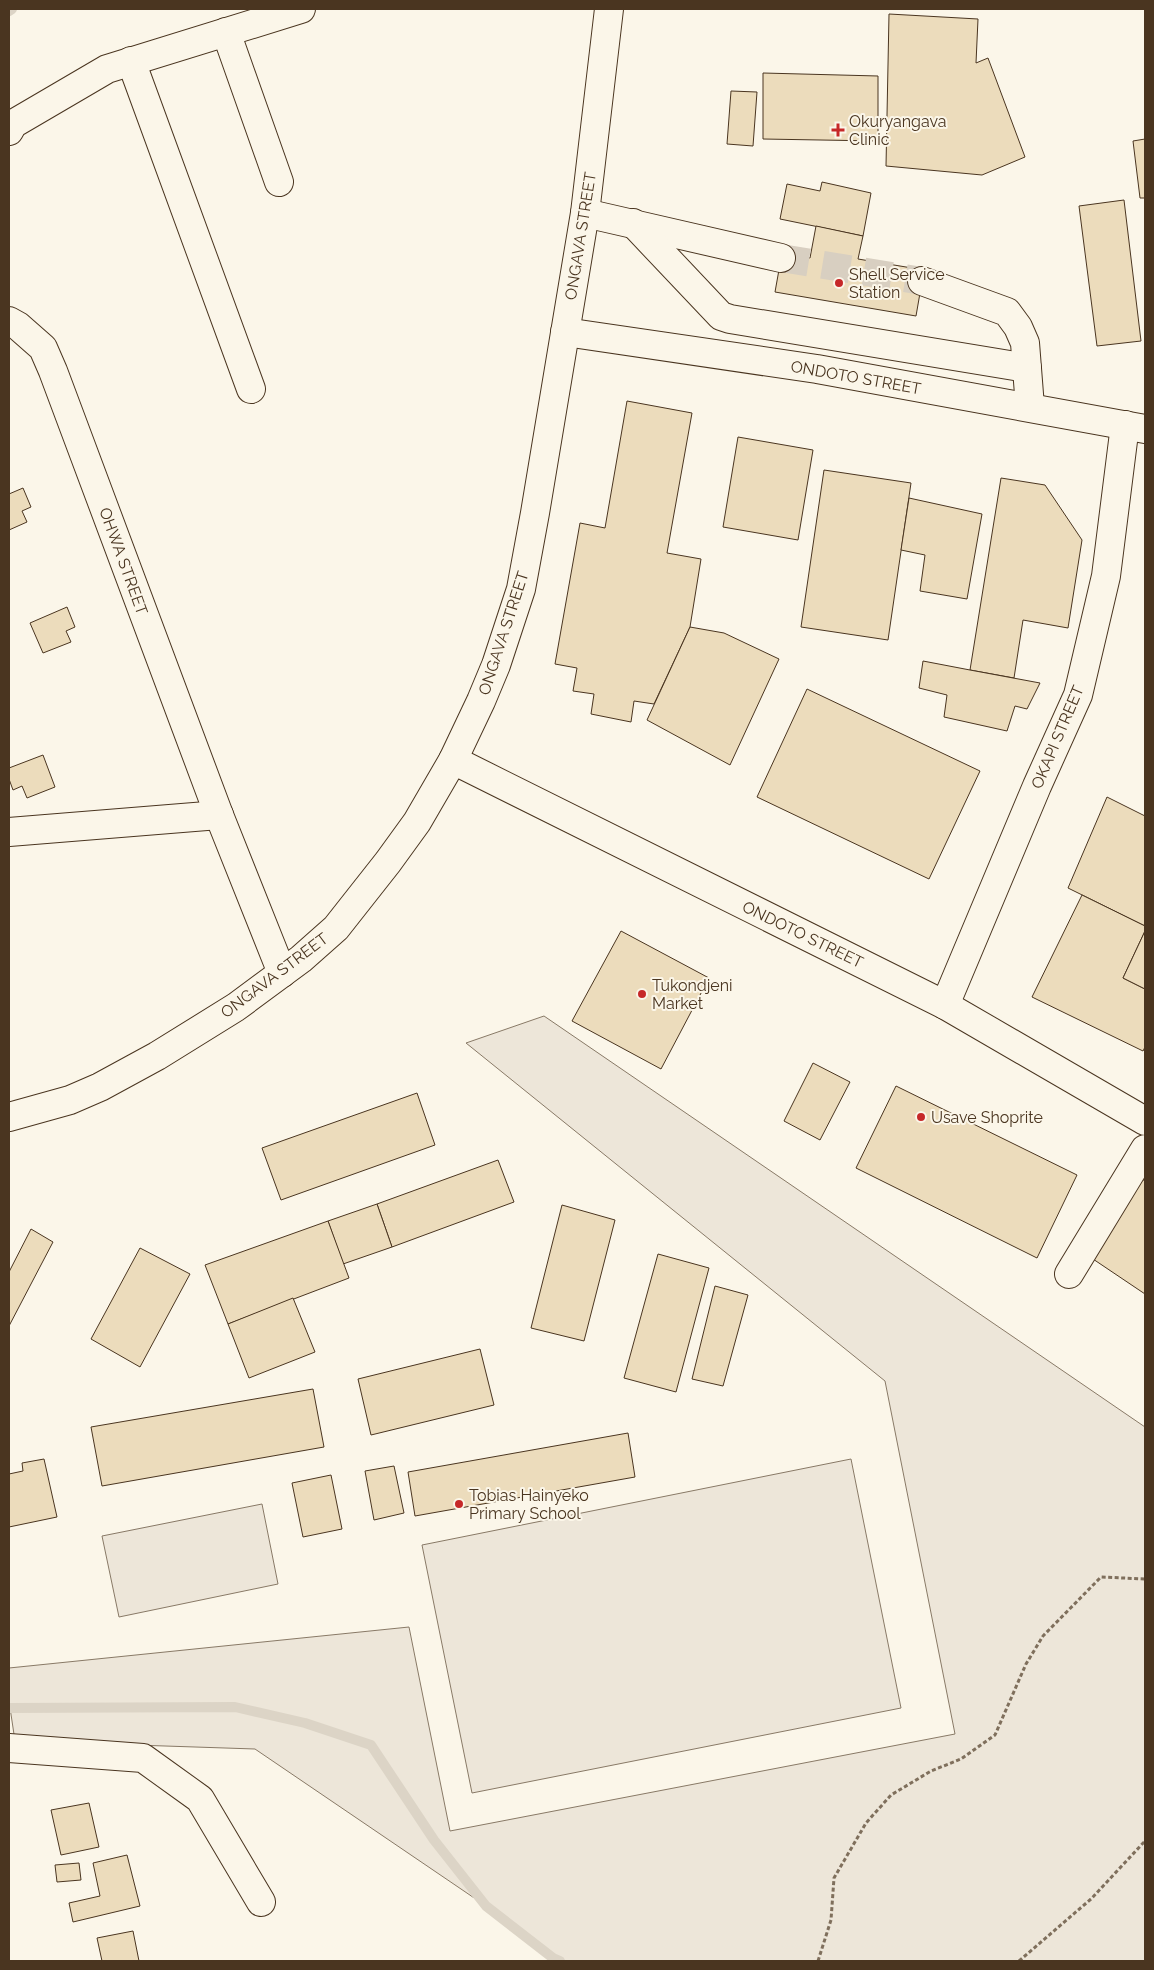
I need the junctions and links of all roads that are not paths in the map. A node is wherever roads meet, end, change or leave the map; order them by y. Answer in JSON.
{"nodes":[{"id":1,"x":301,"y":9,"type":"edge"},
{"id":2,"x":610,"y":9,"type":"edge"},
{"id":3,"x":226,"y":32,"type":"junction"},
{"id":4,"x":131,"y":61,"type":"junction"},
{"id":5,"x":9,"y":131,"type":"edge"},
{"id":6,"x":279,"y":182,"type":"dead end"},
{"id":7,"x":585,"y":214,"type":"junction"},
{"id":8,"x":634,"y":223,"type":"junction"},
{"id":9,"x":781,"y":258,"type":"tunnel mouth"},
{"id":10,"x":922,"y":281,"type":"tunnel mouth"},
{"id":11,"x":9,"y":321,"type":"edge"},
{"id":12,"x":565,"y":332,"type":"junction"},
{"id":13,"x":822,"y":334,"type":"junction"},
{"id":14,"x":1027,"y":368,"type":"junction"},
{"id":15,"x":818,"y":370,"type":"junction"},
{"id":16,"x":251,"y":389,"type":"dead end"},
{"id":17,"x":1030,"y":408,"type":"junction"},
{"id":18,"x":1135,"y":427,"type":"edge"},
{"id":19,"x":453,"y":760,"type":"junction"},
{"id":20,"x":219,"y":815,"type":"junction"},
{"id":21,"x":9,"y":832,"type":"edge"},
{"id":22,"x":282,"y":973,"type":"junction"},
{"id":23,"x":945,"y":1005,"type":"junction"},
{"id":24,"x":9,"y":1117,"type":"edge"},
{"id":25,"x":1145,"y":1121,"type":"edge"},
{"id":26,"x":1145,"y":1149,"type":"edge"},
{"id":27,"x":1069,"y":1274,"type":"dead end"},
{"id":28,"x":9,"y":1748,"type":"edge"},
{"id":29,"x":261,"y":1902,"type":"dead end"}],
"edges":[{"from":1,"to":3,"type":"street"},
{"from":2,"to":7,"type":"street","name":"ONGAVA STREET"},
{"from":3,"to":4,"type":"street"},
{"from":3,"to":6,"type":"street"},
{"from":4,"to":5,"type":"street"},
{"from":4,"to":16,"type":"street"},
{"from":7,"to":8,"type":"street"},
{"from":7,"to":12,"type":"street","name":"ONGAVA STREET"},
{"from":8,"to":9,"type":"street"},
{"from":8,"to":13,"type":"street"},
{"from":10,"to":14,"type":"street"},
{"from":11,"to":20,"type":"street","name":"OHWA STREET"},
{"from":12,"to":15,"type":"street","name":"ONDOTO STREET"},
{"from":12,"to":19,"type":"street","name":"ONGAVA STREET"},
{"from":13,"to":14,"type":"street"},
{"from":13,"to":15,"type":"street"},
{"from":14,"to":17,"type":"street"},
{"from":15,"to":17,"type":"street","name":"ONDOTO STREET"},
{"from":17,"to":18,"type":"street","name":"ONDOTO STREET"},
{"from":18,"to":23,"type":"street","name":"OKAPI STREET"},
{"from":19,"to":22,"type":"street","name":"ONGAVA STREET"},
{"from":19,"to":23,"type":"street","name":"ONDOTO STREET"},
{"from":20,"to":21,"type":"street"},
{"from":20,"to":22,"type":"street","name":"OHWA STREET"},
{"from":22,"to":24,"type":"street","name":"ONGAVA STREET"},
{"from":23,"to":25,"type":"street","name":"ONDOTO STREET"},
{"from":26,"to":27,"type":"street"},
{"from":28,"to":29,"type":"street"}]}
